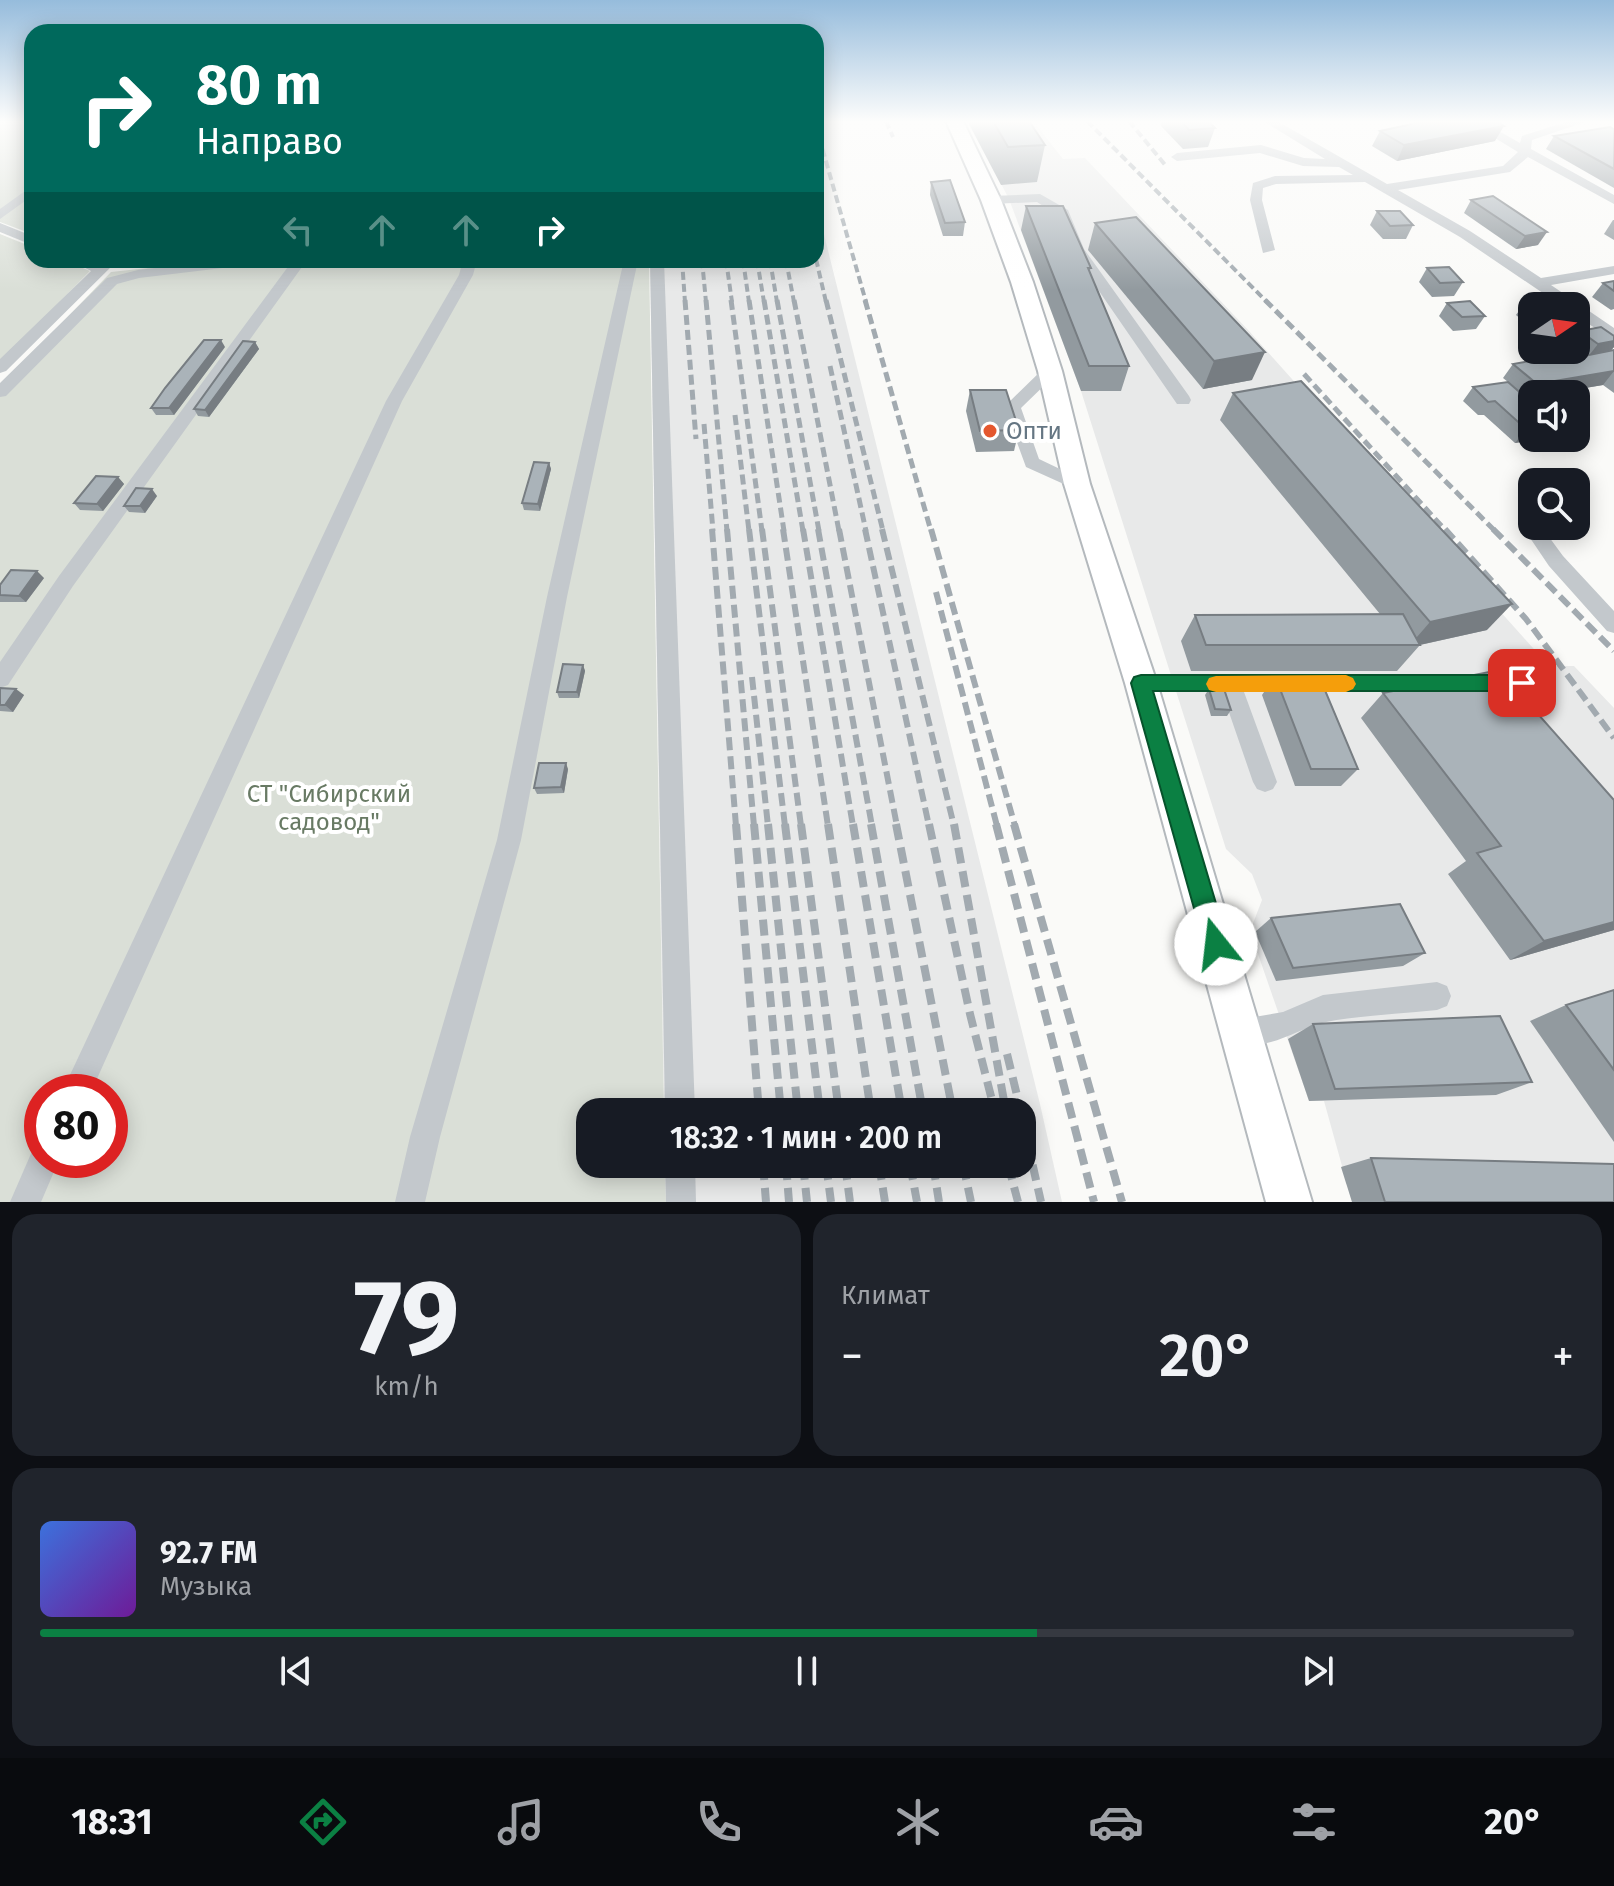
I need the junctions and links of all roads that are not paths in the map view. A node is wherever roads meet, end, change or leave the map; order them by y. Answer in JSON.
{"nodes":[{"id":1,"x":980,"y":177,"type":"edge"},
{"id":2,"x":1455,"y":177,"type":"edge"},
{"id":3,"x":1575,"y":177,"type":"edge"},
{"id":4,"x":1369,"y":178,"type":"joint"},
{"id":5,"x":1387,"y":188,"type":"junction"},
{"id":6,"x":24,"y":196,"type":"edge"},
{"id":7,"x":991,"y":200,"type":"junction"},
{"id":8,"x":1614,"y":200,"type":"edge"},
{"id":9,"x":0,"y":215,"type":"edge"},
{"id":10,"x":0,"y":227,"type":"edge"},
{"id":11,"x":24,"y":238,"type":"edge"},
{"id":12,"x":1268,"y":250,"type":"dead end"},
{"id":13,"x":102,"y":268,"type":"edge"},
{"id":14,"x":189,"y":268,"type":"edge"},
{"id":15,"x":294,"y":268,"type":"edge"},
{"id":16,"x":468,"y":268,"type":"edge"},
{"id":17,"x":629,"y":268,"type":"edge"},
{"id":18,"x":657,"y":268,"type":"edge"},
{"id":19,"x":1614,"y":270,"type":"edge"},
{"id":20,"x":1539,"y":283,"type":"junction"},
{"id":21,"x":1552,"y":292,"type":"edge"},
{"id":22,"x":1590,"y":318,"type":"edge"},
{"id":23,"x":1614,"y":335,"type":"edge"},
{"id":24,"x":0,"y":368,"type":"edge"},
{"id":25,"x":1050,"y":371,"type":"junction"},
{"id":26,"x":0,"y":392,"type":"edge"},
{"id":27,"x":1183,"y":400,"type":"dead end"},
{"id":28,"x":1077,"y":484,"type":"junction"},
{"id":29,"x":1541,"y":540,"type":"edge"},
{"id":30,"x":1614,"y":625,"type":"edge"},
{"id":31,"x":0,"y":679,"type":"edge"},
{"id":32,"x":1141,"y":683,"type":"junction"},
{"id":33,"x":1522,"y":683,"type":"dead end"},
{"id":34,"x":1230,"y":684,"type":"junction"},
{"id":35,"x":1265,"y":782,"type":"dead end"},
{"id":36,"x":1437,"y":996,"type":"dead end"},
{"id":37,"x":1241,"y":1031,"type":"junction"},
{"id":38,"x":84,"y":1074,"type":"edge"},
{"id":39,"x":680,"y":1098,"type":"edge"},
{"id":40,"x":36,"y":1178,"type":"edge"},
{"id":41,"x":680,"y":1178,"type":"edge"},
{"id":42,"x":25,"y":1202,"type":"edge"},
{"id":43,"x":410,"y":1202,"type":"edge"},
{"id":44,"x":681,"y":1202,"type":"edge"},
{"id":45,"x":1289,"y":1202,"type":"edge"}],
"edges":[{"from":1,"to":7,"type":"highway"},
{"from":2,"to":5,"type":"street"},
{"from":3,"to":8,"type":"street"},
{"from":4,"to":5,"type":"street"},
{"from":4,"to":12,"type":"street"},
{"from":5,"to":20,"type":"street"},
{"from":6,"to":9,"type":"street"},
{"from":7,"to":25,"type":"highway"},
{"from":7,"to":27,"type":"street"},
{"from":10,"to":11,"type":"street"},
{"from":13,"to":24,"type":"street"},
{"from":14,"to":26,"type":"street"},
{"from":15,"to":31,"type":"street"},
{"from":16,"to":38,"type":"street"},
{"from":17,"to":43,"type":"street"},
{"from":18,"to":39,"type":"street"},
{"from":19,"to":20,"type":"street"},
{"from":20,"to":21,"type":"street"},
{"from":22,"to":23,"type":"street"},
{"from":25,"to":28,"type":"highway"},
{"from":25,"to":28,"type":"street"},
{"from":28,"to":32,"type":"highway"},
{"from":29,"to":30,"type":"street"},
{"from":32,"to":34,"type":"street"},
{"from":32,"to":37,"type":"highway"},
{"from":33,"to":34,"type":"street"},
{"from":34,"to":35,"type":"street"},
{"from":36,"to":37,"type":"street"},
{"from":37,"to":45,"type":"highway"},
{"from":40,"to":42,"type":"street"},
{"from":41,"to":44,"type":"street"}]}
